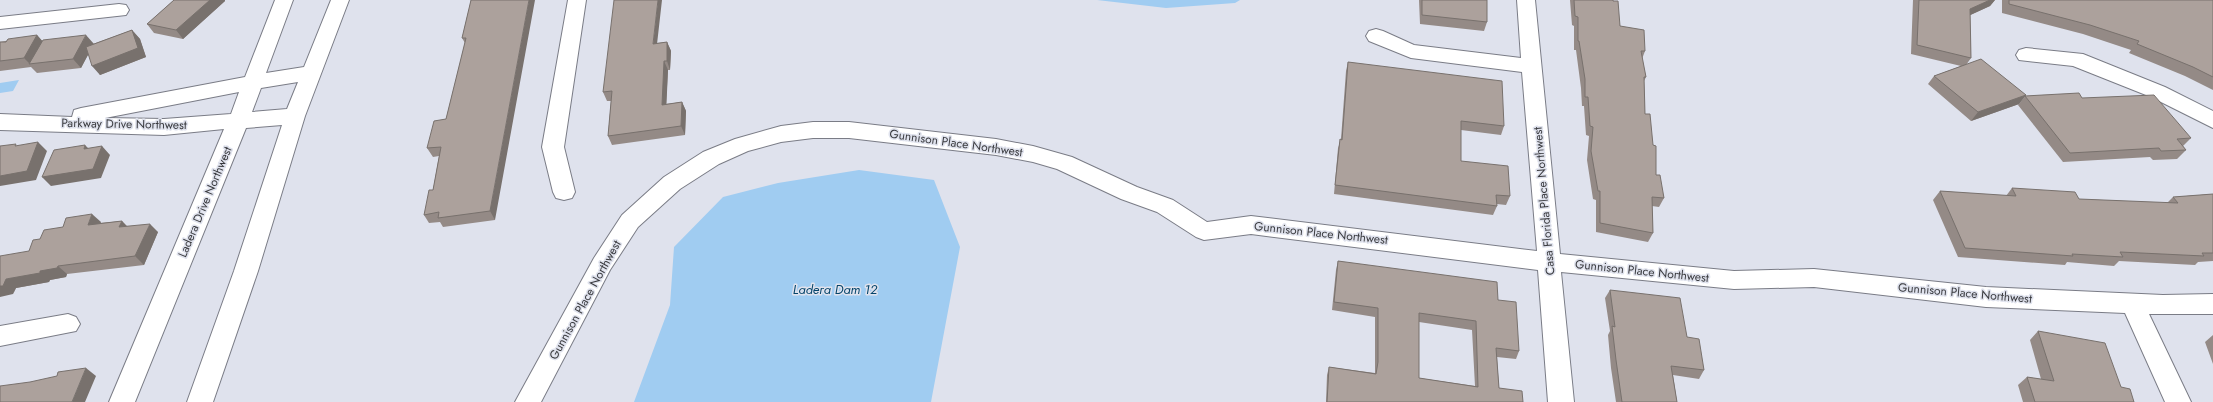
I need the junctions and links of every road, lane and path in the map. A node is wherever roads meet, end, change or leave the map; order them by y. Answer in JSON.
{"nodes":[{"id":1,"x":284,"y":0,"type":"edge"},
{"id":2,"x":340,"y":0,"type":"edge"},
{"id":3,"x":577,"y":0,"type":"edge"},
{"id":4,"x":1526,"y":0,"type":"edge"},
{"id":5,"x":119,"y":10,"type":"dead end"},
{"id":6,"x":0,"y":23,"type":"edge"},
{"id":7,"x":1376,"y":36,"type":"dead end"},
{"id":8,"x":2026,"y":55,"type":"dead end"},
{"id":9,"x":1532,"y":66,"type":"junction"},
{"id":10,"x":310,"y":73,"type":"junction"},
{"id":11,"x":253,"y":83,"type":"junction"},
{"id":12,"x":295,"y":116,"type":"junction"},
{"id":13,"x":2213,"y":120,"type":"edge"},
{"id":14,"x":0,"y":122,"type":"edge"},
{"id":15,"x":238,"y":122,"type":"junction"},
{"id":16,"x":26,"y":123,"type":"junction"},
{"id":17,"x":564,"y":192,"type":"dead end"},
{"id":18,"x":1549,"y":262,"type":"junction"},
{"id":19,"x":2132,"y":303,"type":"junction"},
{"id":20,"x":2213,"y":304,"type":"edge"},
{"id":21,"x":68,"y":324,"type":"dead end"},
{"id":22,"x":0,"y":336,"type":"edge"},
{"id":23,"x":122,"y":402,"type":"edge"},
{"id":24,"x":200,"y":402,"type":"edge"},
{"id":25,"x":528,"y":402,"type":"edge"},
{"id":26,"x":1561,"y":402,"type":"edge"},
{"id":27,"x":2178,"y":402,"type":"edge"}],
"edges":[{"from":1,"to":11,"type":"street","name":"Ladera Drive Northwest"},
{"from":2,"to":10,"type":"street"},
{"from":3,"to":17,"type":"street"},
{"from":4,"to":9,"type":"street","name":"Casa Florida Place Northwest"},
{"from":5,"to":6,"type":"street"},
{"from":7,"to":9,"type":"street"},
{"from":8,"to":13,"type":"street"},
{"from":9,"to":18,"type":"street","name":"Casa Florida Place Northwest"},
{"from":10,"to":11,"type":"street"},
{"from":10,"to":12,"type":"street"},
{"from":11,"to":15,"type":"street","name":"Ladera Drive Northwest"},
{"from":11,"to":16,"type":"street"},
{"from":12,"to":15,"type":"street","name":"Parkway Drive Northwest"},
{"from":12,"to":24,"type":"street"},
{"from":14,"to":16,"type":"street","name":"Parkway Drive Northwest"},
{"from":15,"to":16,"type":"street","name":"Parkway Drive Northwest"},
{"from":15,"to":23,"type":"street","name":"Ladera Drive Northwest"},
{"from":18,"to":19,"type":"street","name":"Gunnison Place Northwest"},
{"from":18,"to":25,"type":"street","name":"Gunnison Place Northwest"},
{"from":18,"to":26,"type":"street","name":"Casa Florida Place Northwest"},
{"from":19,"to":20,"type":"street","name":"Gunnison Place Northwest"},
{"from":19,"to":27,"type":"street"},
{"from":21,"to":22,"type":"street"}]}
